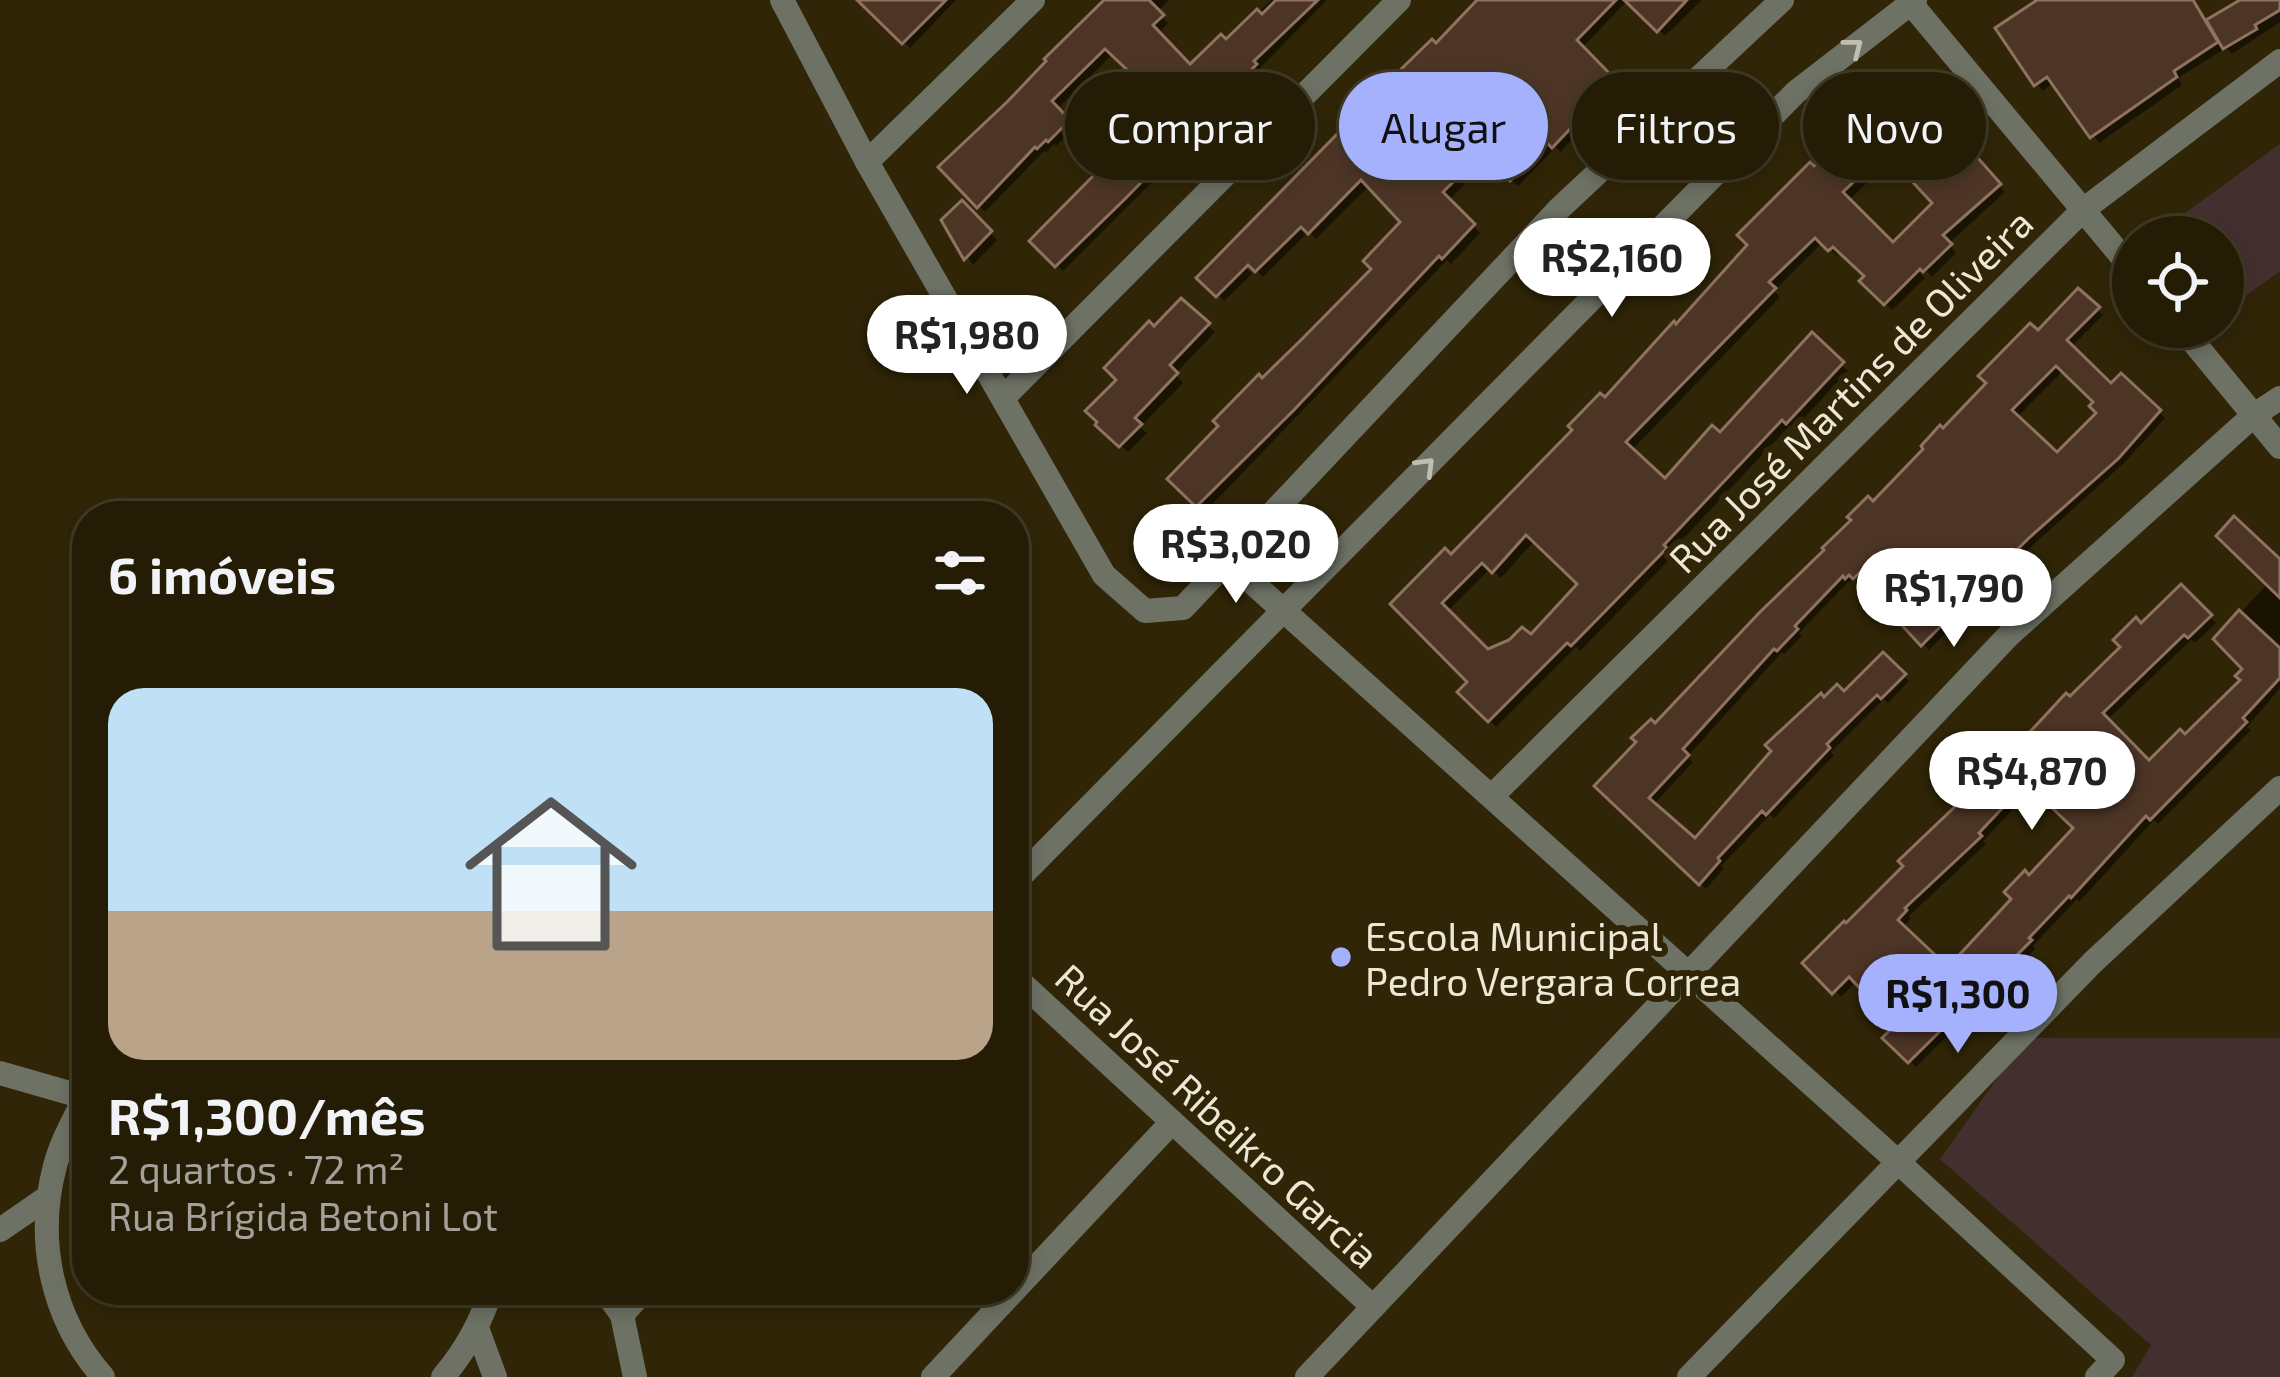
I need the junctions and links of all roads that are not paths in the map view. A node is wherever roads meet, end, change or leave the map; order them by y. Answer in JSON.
{"nodes":[{"id":1,"x":782,"y":0,"type":"edge"},
{"id":2,"x":1033,"y":0,"type":"edge"},
{"id":3,"x":1399,"y":0,"type":"edge"},
{"id":4,"x":1782,"y":0,"type":"edge"},
{"id":5,"x":1911,"y":1,"type":"edge"},
{"id":6,"x":2280,"y":61,"type":"edge"},
{"id":7,"x":867,"y":162,"type":"junction"},
{"id":8,"x":2083,"y":210,"type":"junction"},
{"id":9,"x":2112,"y":245,"type":"edge"},
{"id":10,"x":2198,"y":348,"type":"edge"},
{"id":11,"x":1003,"y":398,"type":"junction"},
{"id":12,"x":2280,"y":398,"type":"edge"},
{"id":13,"x":2254,"y":415,"type":"junction"},
{"id":14,"x":2280,"y":448,"type":"edge"},
{"id":15,"x":1226,"y":559,"type":"junction"},
{"id":16,"x":1285,"y":609,"type":"junction"},
{"id":17,"x":2280,"y":788,"type":"edge"},
{"id":18,"x":1492,"y":796,"type":"junction"},
{"id":19,"x":1029,"y":868,"type":"edge"},
{"id":20,"x":1688,"y":973,"type":"junction"},
{"id":21,"x":1029,"y":990,"type":"edge"},
{"id":22,"x":0,"y":1073,"type":"edge"},
{"id":23,"x":72,"y":1094,"type":"edge"},
{"id":24,"x":1172,"y":1122,"type":"junction"},
{"id":25,"x":72,"y":1128,"type":"edge"},
{"id":26,"x":1897,"y":1161,"type":"junction"},
{"id":27,"x":48,"y":1196,"type":"junction"},
{"id":28,"x":0,"y":1230,"type":"edge"},
{"id":29,"x":1029,"y":1275,"type":"edge"},
{"id":30,"x":485,"y":1305,"type":"edge"},
{"id":31,"x":615,"y":1305,"type":"edge"},
{"id":32,"x":631,"y":1305,"type":"edge"},
{"id":33,"x":1000,"y":1305,"type":"edge"},
{"id":34,"x":1373,"y":1307,"type":"junction"},
{"id":35,"x":622,"y":1315,"type":"junction"},
{"id":36,"x":477,"y":1328,"type":"junction"},
{"id":37,"x":2105,"y":1369,"type":"edge"},
{"id":38,"x":103,"y":1377,"type":"edge"},
{"id":39,"x":443,"y":1377,"type":"edge"},
{"id":40,"x":495,"y":1377,"type":"edge"},
{"id":41,"x":634,"y":1377,"type":"edge"},
{"id":42,"x":933,"y":1377,"type":"edge"},
{"id":43,"x":1307,"y":1377,"type":"edge"},
{"id":44,"x":1689,"y":1377,"type":"edge"}],
"edges":[{"from":1,"to":7,"type":"street"},
{"from":2,"to":7,"type":"street"},
{"from":3,"to":11,"type":"street"},
{"from":4,"to":15,"type":"street"},
{"from":5,"to":8,"type":"street"},
{"from":16,"to":5,"type":"street","one_way":true},
{"from":6,"to":8,"type":"street","name":"Rua José Martins de Oliveira"},
{"from":7,"to":11,"type":"street"},
{"from":8,"to":9,"type":"street"},
{"from":8,"to":18,"type":"street","name":"Rua José Martins de Oliveira"},
{"from":10,"to":13,"type":"street"},
{"from":11,"to":15,"type":"street"},
{"from":12,"to":13,"type":"street"},
{"from":13,"to":14,"type":"street"},
{"from":13,"to":20,"type":"street"},
{"from":15,"to":16,"type":"street"},
{"from":16,"to":18,"type":"street"},
{"from":16,"to":19,"type":"street"},
{"from":17,"to":26,"type":"street"},
{"from":18,"to":20,"type":"street"},
{"from":20,"to":26,"type":"street"},
{"from":20,"to":34,"type":"street"},
{"from":21,"to":24,"type":"street","name":"Rua José Ribeikro Garcia"},
{"from":22,"to":23,"type":"street"},
{"from":24,"to":29,"type":"street"},
{"from":24,"to":34,"type":"street","name":"Rua José Ribeikro Garcia"},
{"from":25,"to":27,"type":"street"},
{"from":26,"to":37,"type":"street"},
{"from":26,"to":44,"type":"street"},
{"from":27,"to":28,"type":"street"},
{"from":27,"to":38,"type":"street"},
{"from":30,"to":36,"type":"street"},
{"from":31,"to":35,"type":"street"},
{"from":32,"to":35,"type":"street"},
{"from":33,"to":42,"type":"street"},
{"from":34,"to":43,"type":"street"},
{"from":35,"to":41,"type":"street"},
{"from":36,"to":39,"type":"street"},
{"from":36,"to":40,"type":"street"}]}
